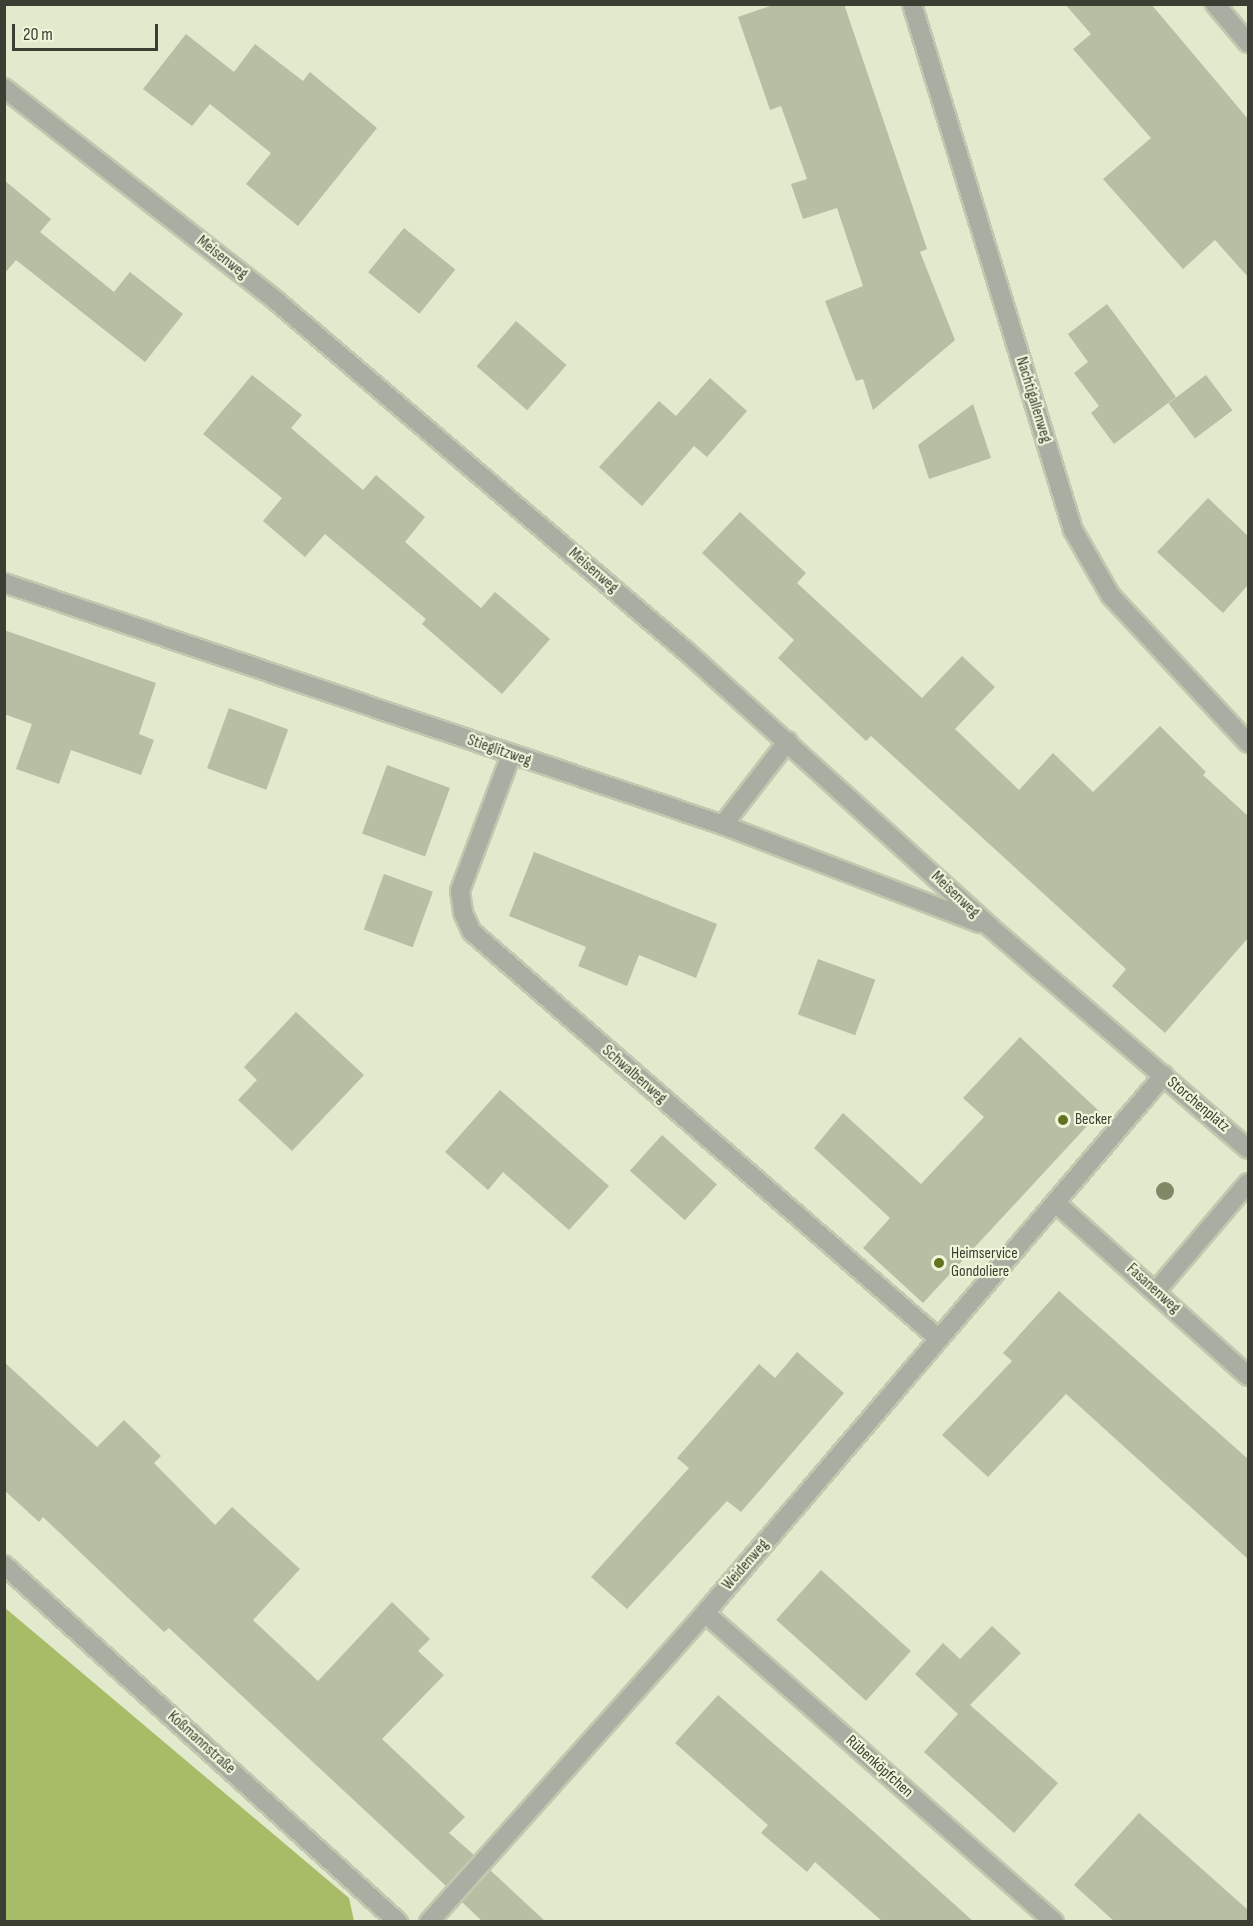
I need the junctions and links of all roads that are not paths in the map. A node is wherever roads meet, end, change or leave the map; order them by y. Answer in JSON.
{"nodes":[{"id":1,"x":912,"y":4,"type":"edge"},
{"id":2,"x":1215,"y":4,"type":"edge"},
{"id":3,"x":1248,"y":43,"type":"edge"},
{"id":4,"x":4,"y":88,"type":"edge"},
{"id":5,"x":4,"y":583,"type":"edge"},
{"id":6,"x":788,"y":741,"type":"junction"},
{"id":7,"x":1248,"y":743,"type":"edge"},
{"id":8,"x":511,"y":755,"type":"junction"},
{"id":9,"x":723,"y":825,"type":"junction"},
{"id":10,"x":990,"y":927,"type":"junction"},
{"id":11,"x":1164,"y":1075,"type":"junction"},
{"id":12,"x":1248,"y":1149,"type":"edge"},
{"id":13,"x":1248,"y":1183,"type":"edge"},
{"id":14,"x":1057,"y":1204,"type":"junction"},
{"id":15,"x":1156,"y":1291,"type":"junction"},
{"id":16,"x":939,"y":1339,"type":"junction"},
{"id":17,"x":1248,"y":1376,"type":"edge"},
{"id":18,"x":4,"y":1565,"type":"edge"},
{"id":19,"x":705,"y":1612,"type":"junction"},
{"id":20,"x":398,"y":1922,"type":"edge"},
{"id":21,"x":429,"y":1922,"type":"edge"},
{"id":22,"x":1054,"y":1922,"type":"edge"}],
"edges":[{"from":1,"to":7,"type":"street","name":"Nachtigallenweg"},
{"from":2,"to":3,"type":"street"},
{"from":4,"to":6,"type":"street","name":"Meisenweg"},
{"from":5,"to":8,"type":"street","name":"Stieglitzweg"},
{"from":6,"to":9,"type":"street"},
{"from":6,"to":10,"type":"street","name":"Meisenweg"},
{"from":8,"to":9,"type":"street","name":"Stieglitzweg"},
{"from":8,"to":16,"type":"street","name":"Schwalbenweg"},
{"from":9,"to":10,"type":"street","name":"Stieglitzweg"},
{"from":10,"to":11,"type":"street","name":"Meisenweg"},
{"from":11,"to":12,"type":"street","name":"Storchenplatz"},
{"from":11,"to":14,"type":"street","name":"Storchenplatz"},
{"from":13,"to":15,"type":"street"},
{"from":14,"to":15,"type":"street","name":"Fasanenweg"},
{"from":14,"to":16,"type":"street","name":"Weidenweg"},
{"from":15,"to":17,"type":"street","name":"Fasanenweg"},
{"from":16,"to":19,"type":"street","name":"Weidenweg"},
{"from":18,"to":20,"type":"street","name":"Koßmannstraße"},
{"from":19,"to":21,"type":"street","name":"Weidenweg"},
{"from":19,"to":22,"type":"street","name":"Rübenköpfchen"}]}
